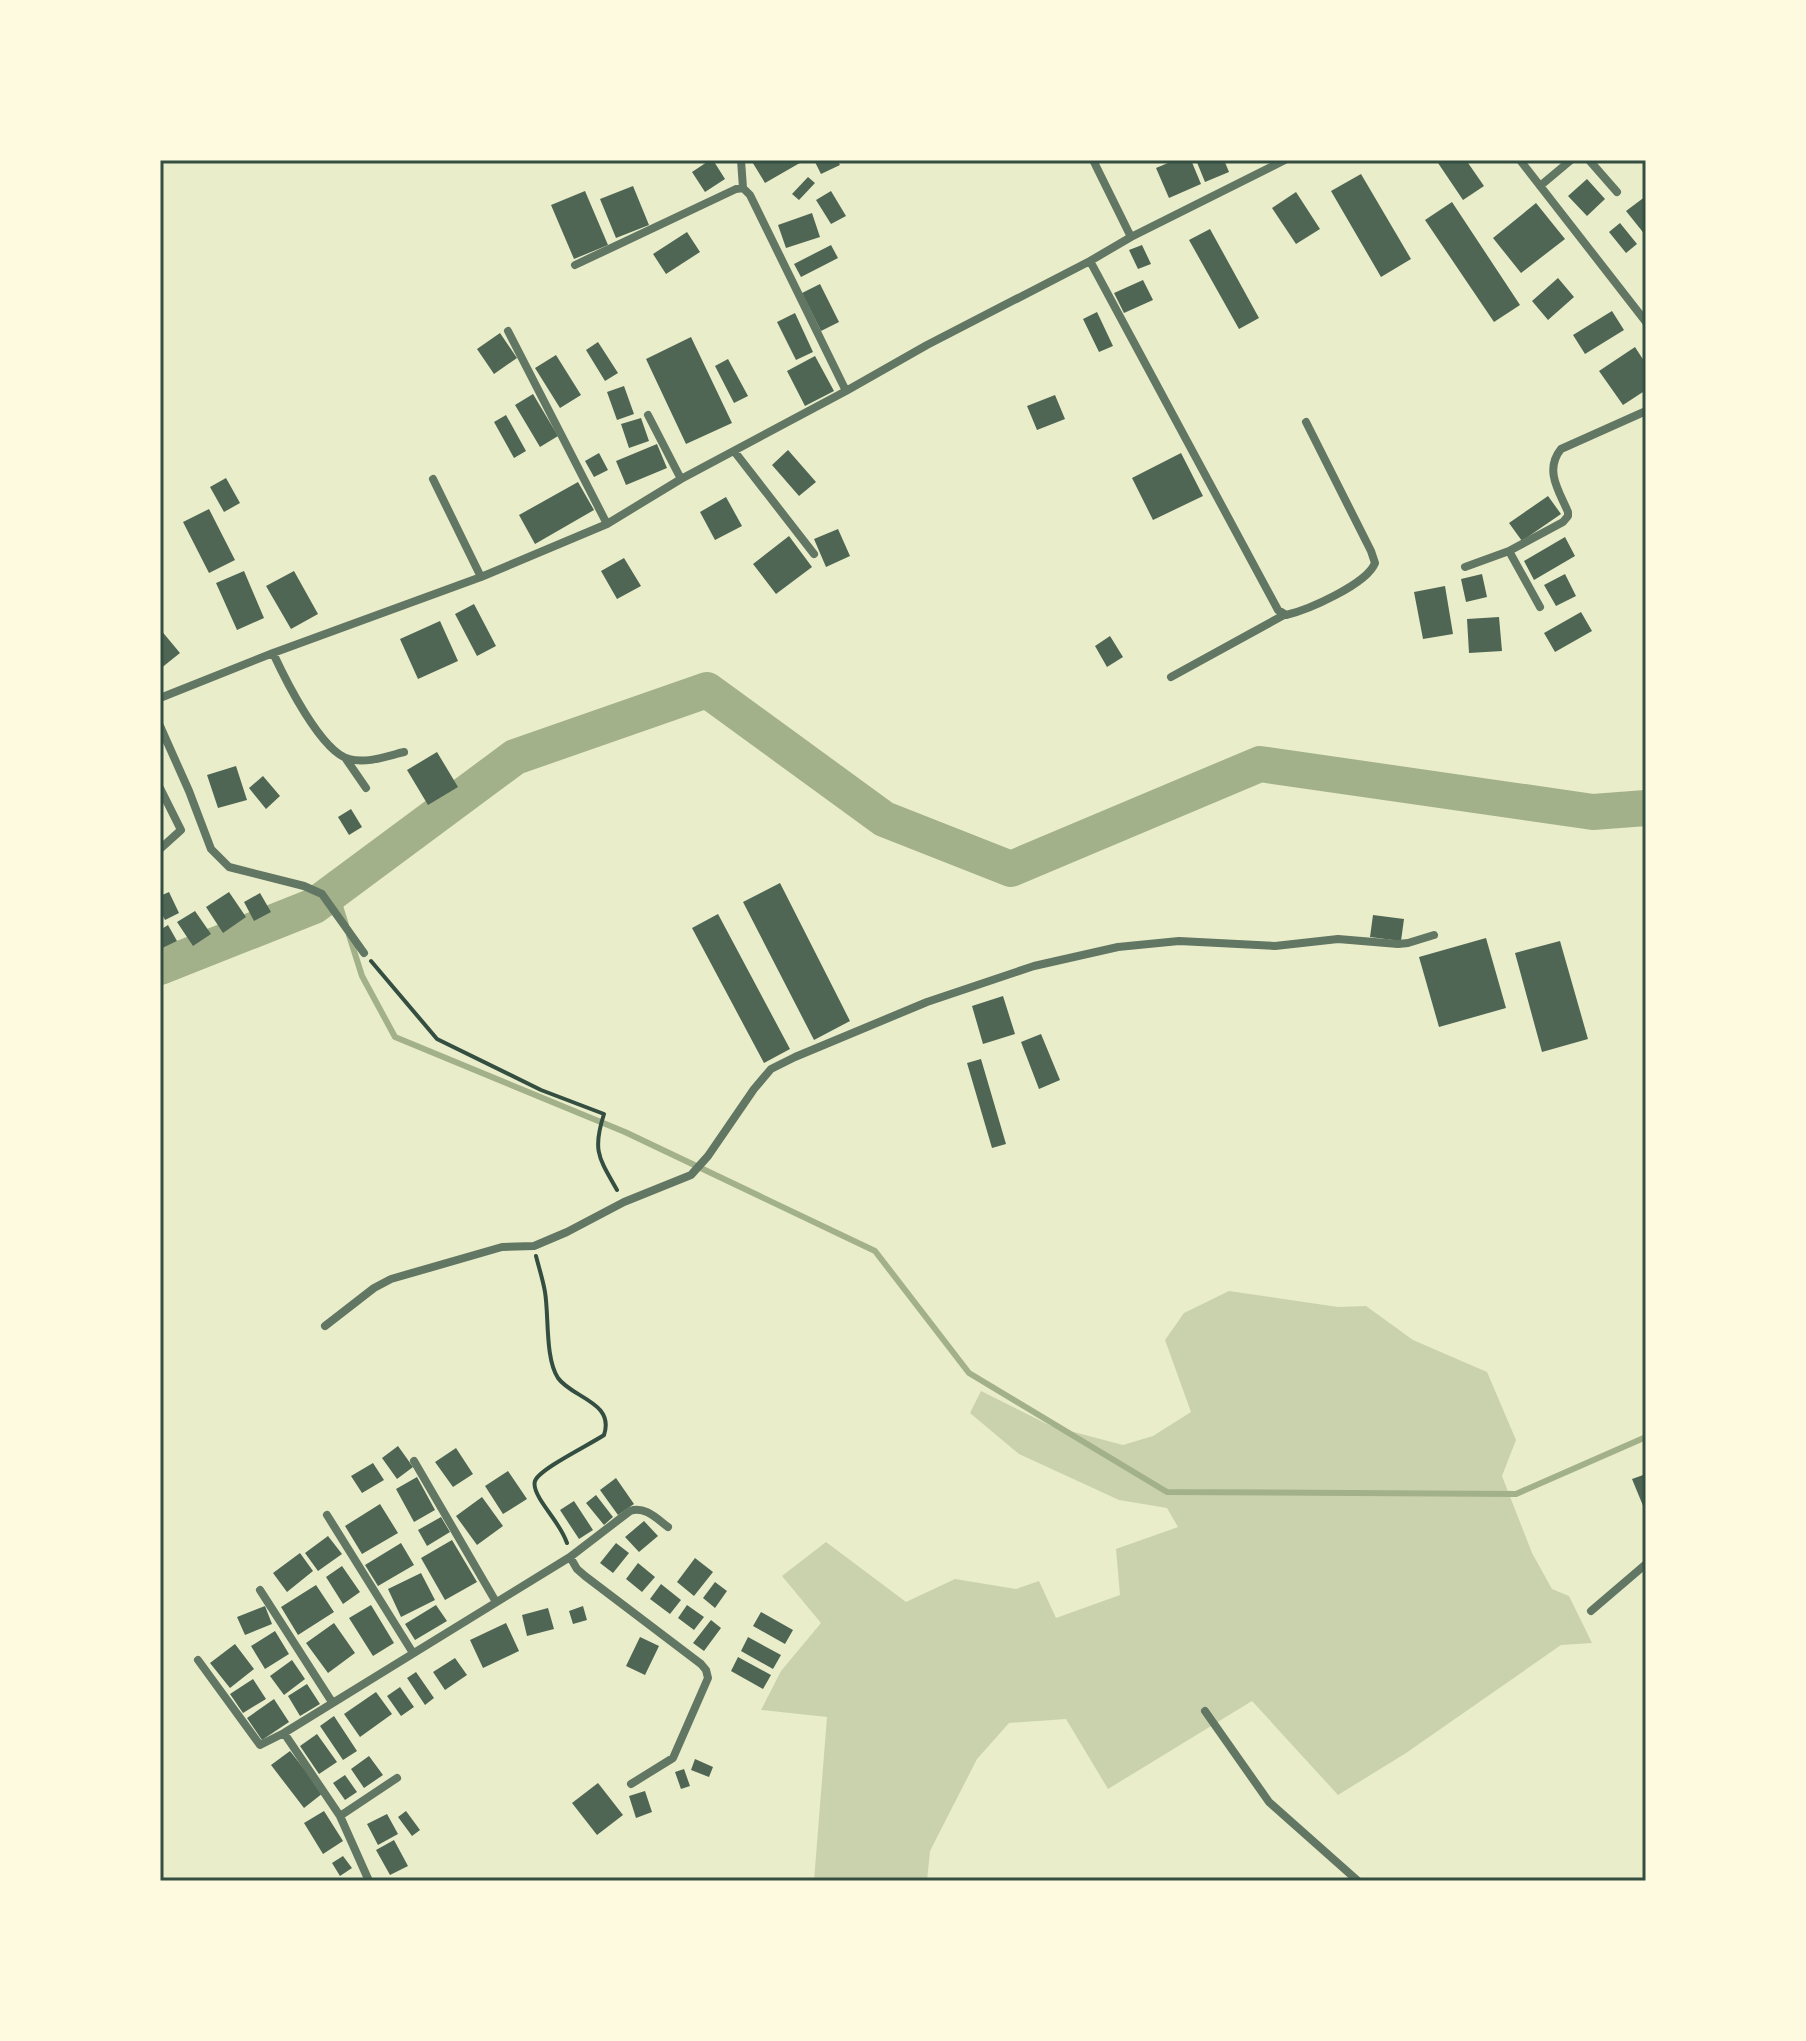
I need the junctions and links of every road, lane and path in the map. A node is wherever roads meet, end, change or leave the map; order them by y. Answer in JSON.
{"nodes":[{"id":1,"x":741,"y":160,"type":"edge"},
{"id":2,"x":1093,"y":160,"type":"edge"},
{"id":3,"x":1285,"y":160,"type":"edge"},
{"id":4,"x":1520,"y":160,"type":"edge"},
{"id":5,"x":1571,"y":160,"type":"edge"},
{"id":6,"x":1589,"y":160,"type":"edge"},
{"id":7,"x":1540,"y":186,"type":"junction"},
{"id":8,"x":743,"y":188,"type":"junction"},
{"id":9,"x":1617,"y":192,"type":"dead end"},
{"id":10,"x":1131,"y":237,"type":"junction"},
{"id":11,"x":1090,"y":261,"type":"junction"},
{"id":12,"x":575,"y":265,"type":"dead end"},
{"id":13,"x":1646,"y":322,"type":"edge"},
{"id":14,"x":508,"y":331,"type":"dead end"},
{"id":15,"x":846,"y":391,"type":"junction"},
{"id":16,"x":1646,"y":411,"type":"edge"},
{"id":17,"x":648,"y":415,"type":"dead end"},
{"id":18,"x":1306,"y":422,"type":"dead end"},
{"id":19,"x":734,"y":451,"type":"junction"},
{"id":20,"x":433,"y":479,"type":"dead end"},
{"id":21,"x":681,"y":479,"type":"junction"},
{"id":22,"x":607,"y":524,"type":"junction"},
{"id":23,"x":1509,"y":551,"type":"junction"},
{"id":24,"x":814,"y":554,"type":"dead end"},
{"id":25,"x":1465,"y":567,"type":"dead end"},
{"id":26,"x":481,"y":577,"type":"junction"},
{"id":27,"x":1540,"y":607,"type":"dead end"},
{"id":28,"x":1284,"y":615,"type":"junction"},
{"id":29,"x":273,"y":653,"type":"junction"},
{"id":30,"x":1171,"y":677,"type":"dead end"},
{"id":31,"x":160,"y":698,"type":"edge"},
{"id":32,"x":161,"y":732,"type":"edge"},
{"id":33,"x":404,"y":752,"type":"dead end"},
{"id":34,"x":345,"y":758,"type":"junction"},
{"id":35,"x":160,"y":788,"type":"edge"},
{"id":36,"x":366,"y":788,"type":"dead end"},
{"id":37,"x":160,"y":849,"type":"edge"},
{"id":38,"x":1434,"y":935,"type":"dead end"},
{"id":39,"x":364,"y":953,"type":"joint"},
{"id":40,"x":624,"y":1202,"type":"junction"},
{"id":41,"x":534,"y":1246,"type":"junction"},
{"id":42,"x":325,"y":1326,"type":"dead end"},
{"id":43,"x":414,"y":1461,"type":"dead end"},
{"id":44,"x":327,"y":1515,"type":"dead end"},
{"id":45,"x":668,"y":1527,"type":"dead end"},
{"id":46,"x":570,"y":1557,"type":"junction"},
{"id":47,"x":1646,"y":1564,"type":"edge"},
{"id":48,"x":260,"y":1590,"type":"dead end"},
{"id":49,"x":496,"y":1602,"type":"junction"},
{"id":50,"x":1591,"y":1611,"type":"dead end"},
{"id":51,"x":413,"y":1653,"type":"junction"},
{"id":52,"x":198,"y":1660,"type":"dead end"},
{"id":53,"x":332,"y":1702,"type":"junction"},
{"id":54,"x":1205,"y":1711,"type":"dead end"},
{"id":55,"x":284,"y":1733,"type":"junction"},
{"id":56,"x":397,"y":1778,"type":"dead end"},
{"id":57,"x":631,"y":1784,"type":"dead end"},
{"id":58,"x":340,"y":1816,"type":"junction"},
{"id":59,"x":369,"y":1881,"type":"edge"},
{"id":60,"x":1358,"y":1881,"type":"edge"}],
"edges":[{"from":1,"to":8,"type":"street"},
{"from":2,"to":10,"type":"street"},
{"from":3,"to":10,"type":"street"},
{"from":4,"to":7,"type":"street"},
{"from":5,"to":7,"type":"street"},
{"from":6,"to":9,"type":"street"},
{"from":7,"to":13,"type":"street"},
{"from":8,"to":12,"type":"street"},
{"from":8,"to":15,"type":"street"},
{"from":10,"to":11,"type":"street"},
{"from":11,"to":15,"type":"street"},
{"from":11,"to":28,"type":"street"},
{"from":14,"to":22,"type":"street"},
{"from":15,"to":19,"type":"street"},
{"from":16,"to":23,"type":"street"},
{"from":17,"to":21,"type":"street"},
{"from":18,"to":28,"type":"street"},
{"from":19,"to":21,"type":"street"},
{"from":19,"to":24,"type":"street"},
{"from":20,"to":26,"type":"street"},
{"from":21,"to":22,"type":"street"},
{"from":22,"to":26,"type":"street"},
{"from":23,"to":25,"type":"street"},
{"from":23,"to":27,"type":"street"},
{"from":26,"to":29,"type":"street"},
{"from":28,"to":30,"type":"street"},
{"from":29,"to":31,"type":"street"},
{"from":29,"to":34,"type":"street"},
{"from":32,"to":39,"type":"street"},
{"from":33,"to":34,"type":"street"},
{"from":34,"to":36,"type":"street"},
{"from":35,"to":37,"type":"street"},
{"from":38,"to":40,"type":"street"},
{"from":39,"to":40,"type":"path"},
{"from":40,"to":41,"type":"street"},
{"from":41,"to":42,"type":"street"},
{"from":41,"to":46,"type":"path"},
{"from":43,"to":49,"type":"street"},
{"from":44,"to":51,"type":"street"},
{"from":45,"to":46,"type":"street"},
{"from":46,"to":49,"type":"street"},
{"from":46,"to":57,"type":"street"},
{"from":47,"to":50,"type":"street"},
{"from":48,"to":53,"type":"street"},
{"from":49,"to":51,"type":"street"},
{"from":51,"to":53,"type":"street"},
{"from":52,"to":55,"type":"street"},
{"from":53,"to":55,"type":"street"},
{"from":54,"to":60,"type":"street"},
{"from":55,"to":58,"type":"street"},
{"from":56,"to":58,"type":"street"},
{"from":58,"to":59,"type":"street"}]}
